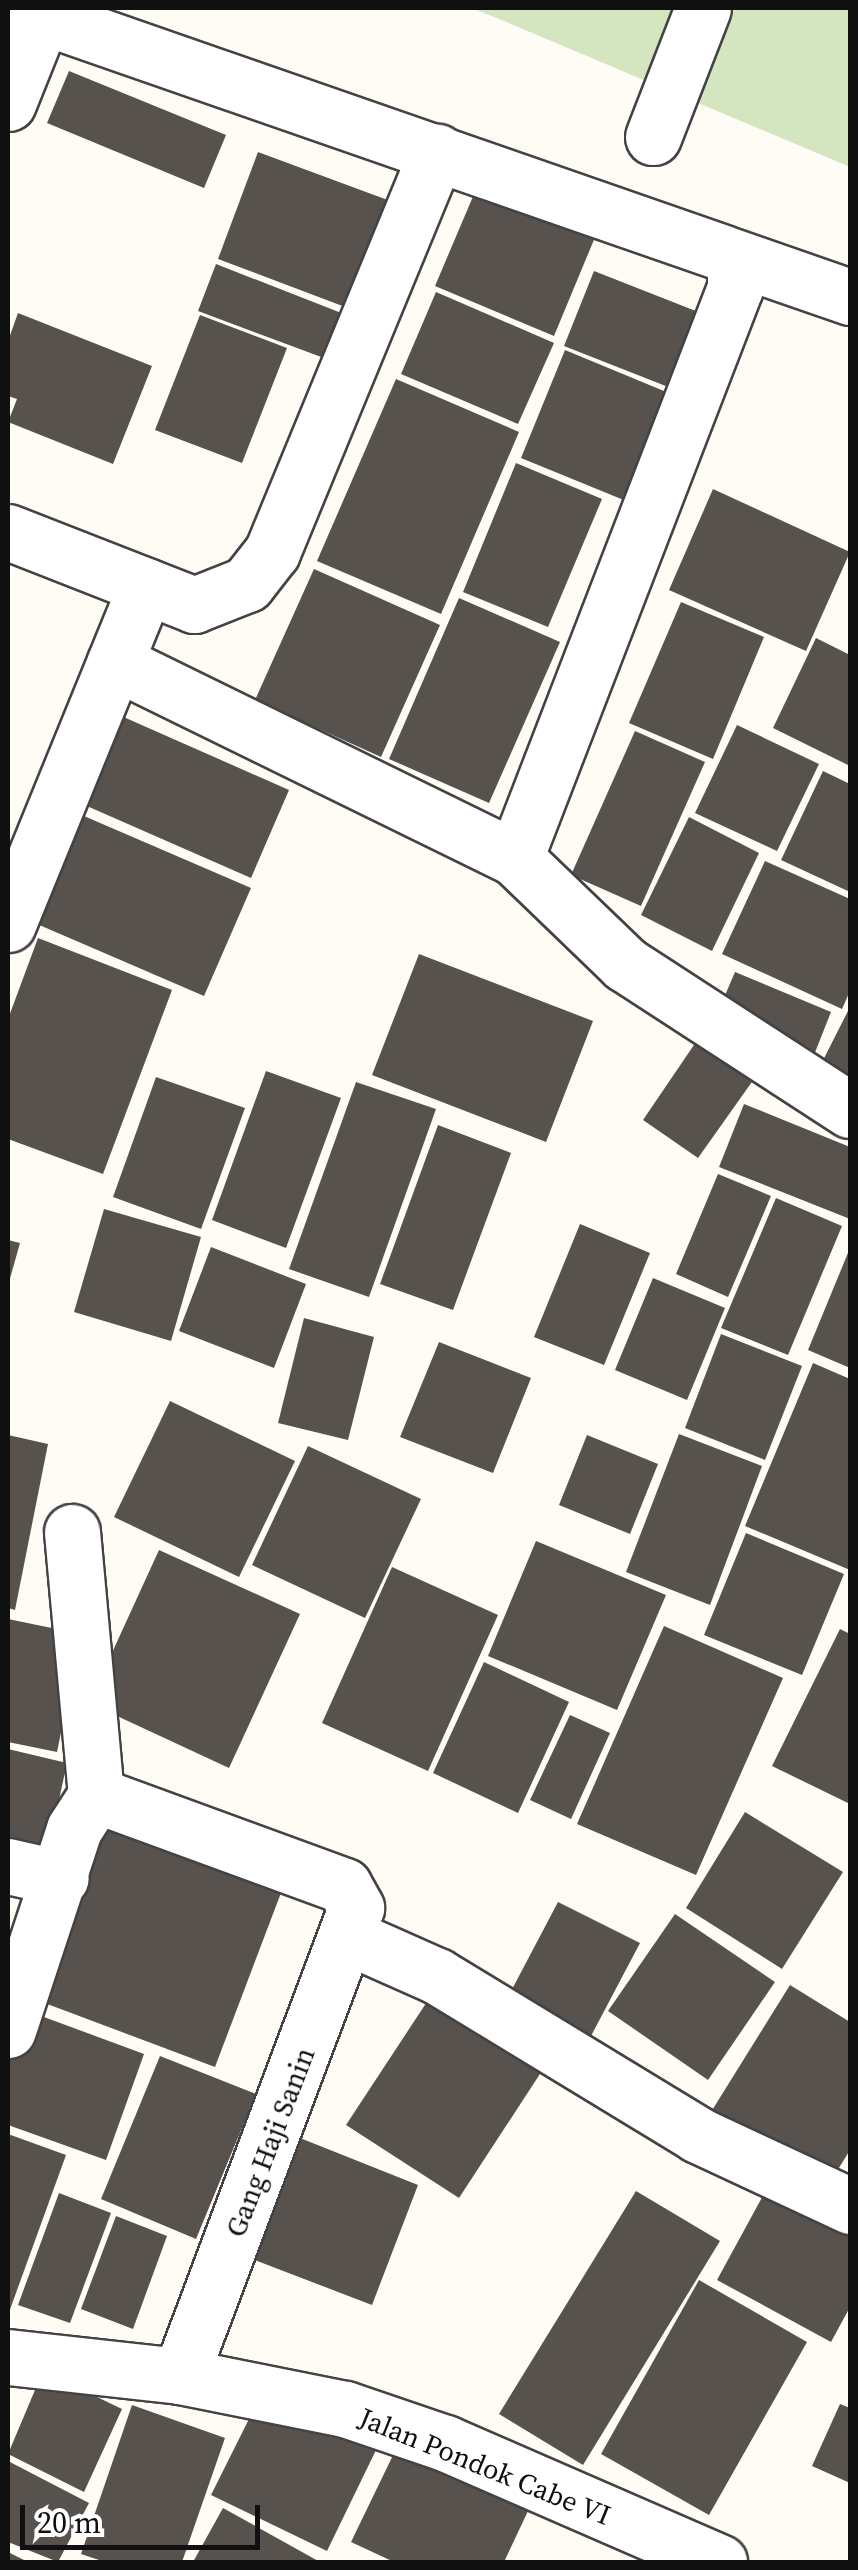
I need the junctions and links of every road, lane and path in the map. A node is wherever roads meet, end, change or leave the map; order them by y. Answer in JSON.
{"nodes":[{"id":1,"x":702,"y":8,"type":"edge"},
{"id":2,"x":36,"y":11,"type":"edge"},
{"id":3,"x":8,"y":102,"type":"edge"},
{"id":4,"x":653,"y":138,"type":"dead end"},
{"id":5,"x":437,"y":152,"type":"junction"},
{"id":6,"x":735,"y":260,"type":"junction"},
{"id":7,"x":850,"y":297,"type":"edge"},
{"id":8,"x":8,"y":532,"type":"edge"},
{"id":9,"x":146,"y":586,"type":"junction"},
{"id":10,"x":116,"y":662,"type":"junction"},
{"id":11,"x":515,"y":858,"type":"junction"},
{"id":12,"x":9,"y":917,"type":"edge"},
{"id":13,"x":850,"y":1110,"type":"edge"},
{"id":14,"x":72,"y":1532,"type":"dead end"},
{"id":15,"x":96,"y":1795,"type":"junction"},
{"id":16,"x":8,"y":1866,"type":"edge"},
{"id":17,"x":61,"y":1878,"type":"junction"},
{"id":18,"x":352,"y":1922,"type":"junction"},
{"id":19,"x":8,"y":2030,"type":"edge"},
{"id":20,"x":850,"y":2206,"type":"edge"},
{"id":21,"x":8,"y":2357,"type":"edge"},
{"id":22,"x":180,"y":2376,"type":"junction"},
{"id":23,"x":719,"y":2562,"type":"edge"}],
"edges":[{"from":1,"to":4,"type":"street"},
{"from":2,"to":3,"type":"street"},
{"from":2,"to":5,"type":"street"},
{"from":5,"to":6,"type":"street"},
{"from":5,"to":9,"type":"street"},
{"from":6,"to":7,"type":"street"},
{"from":6,"to":11,"type":"street"},
{"from":8,"to":9,"type":"street"},
{"from":9,"to":10,"type":"street"},
{"from":10,"to":11,"type":"street"},
{"from":10,"to":12,"type":"street"},
{"from":11,"to":13,"type":"street"},
{"from":14,"to":15,"type":"street"},
{"from":15,"to":17,"type":"street"},
{"from":15,"to":18,"type":"street"},
{"from":16,"to":17,"type":"street"},
{"from":17,"to":19,"type":"street"},
{"from":18,"to":20,"type":"street"},
{"from":18,"to":22,"type":"street","name":"Gang Haji Sanin"},
{"from":21,"to":22,"type":"street","name":"Jalan Pondok Cabe VI"},
{"from":22,"to":23,"type":"street","name":"Jalan Pondok Cabe VI"}]}
